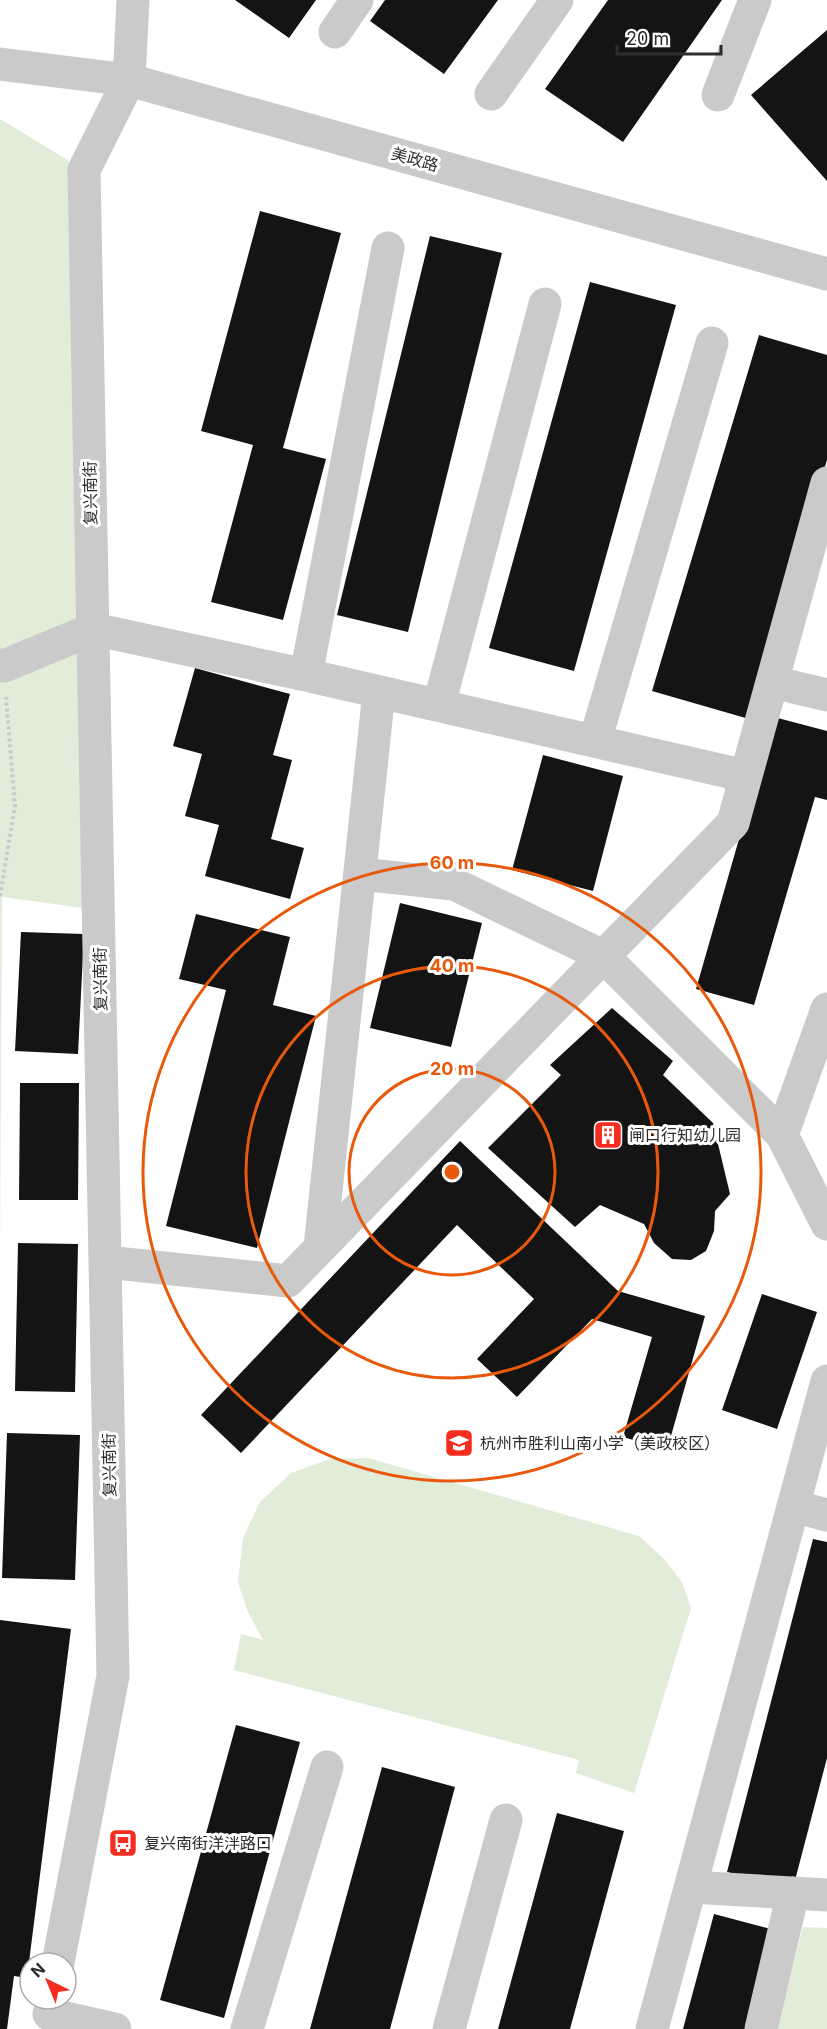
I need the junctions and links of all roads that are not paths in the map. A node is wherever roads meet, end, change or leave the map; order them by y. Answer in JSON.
{"nodes":[{"id":1,"x":133,"y":0,"type":"edge"},
{"id":2,"x":357,"y":0,"type":"edge"},
{"id":3,"x":557,"y":0,"type":"edge"},
{"id":4,"x":755,"y":0,"type":"edge"},
{"id":5,"x":335,"y":32,"type":"dead end"},
{"id":6,"x":0,"y":64,"type":"edge"},
{"id":7,"x":129,"y":80,"type":"junction"},
{"id":8,"x":491,"y":94,"type":"dead end"},
{"id":9,"x":718,"y":95,"type":"dead end"},
{"id":10,"x":388,"y":248,"type":"dead end"},
{"id":11,"x":827,"y":274,"type":"edge"},
{"id":12,"x":545,"y":304,"type":"dead end"},
{"id":13,"x":712,"y":343,"type":"dead end"},
{"id":14,"x":827,"y":483,"type":"edge"},
{"id":15,"x":93,"y":629,"type":"junction"},
{"id":16,"x":2,"y":666,"type":"edge"},
{"id":17,"x":306,"y":675,"type":"junction"},
{"id":18,"x":772,"y":682,"type":"junction"},
{"id":19,"x":379,"y":692,"type":"junction"},
{"id":20,"x":827,"y":695,"type":"edge"},
{"id":21,"x":439,"y":705,"type":"junction"},
{"id":22,"x":595,"y":741,"type":"junction"},
{"id":23,"x":746,"y":776,"type":"junction"},
{"id":24,"x":360,"y":874,"type":"junction"},
{"id":25,"x":603,"y":956,"type":"junction"},
{"id":26,"x":827,"y":1009,"type":"edge"},
{"id":27,"x":782,"y":1135,"type":"junction"},
{"id":28,"x":826,"y":1220,"type":"edge"},
{"id":29,"x":321,"y":1247,"type":"junction"},
{"id":30,"x":106,"y":1262,"type":"junction"},
{"id":31,"x":827,"y":1380,"type":"edge"},
{"id":32,"x":793,"y":1506,"type":"junction"},
{"id":33,"x":827,"y":1515,"type":"edge"},
{"id":34,"x":327,"y":1767,"type":"dead end"},
{"id":35,"x":506,"y":1820,"type":"dead end"},
{"id":36,"x":691,"y":1887,"type":"junction"},
{"id":37,"x":793,"y":1893,"type":"junction"},
{"id":38,"x":827,"y":1896,"type":"edge"},
{"id":39,"x":60,"y":1951,"type":"edge"},
{"id":40,"x":49,"y":2014,"type":"edge"},
{"id":41,"x":115,"y":2029,"type":"edge"},
{"id":42,"x":247,"y":2029,"type":"edge"},
{"id":43,"x":449,"y":2029,"type":"edge"},
{"id":44,"x":652,"y":2029,"type":"edge"},
{"id":45,"x":761,"y":2029,"type":"edge"}],
"edges":[{"from":1,"to":7,"type":"street","name":"复兴南街"},
{"from":2,"to":5,"type":"street"},
{"from":3,"to":8,"type":"street"},
{"from":4,"to":9,"type":"street"},
{"from":6,"to":7,"type":"street","name":"美政路"},
{"from":7,"to":11,"type":"street","name":"美政路"},
{"from":7,"to":15,"type":"street","name":"复兴南街"},
{"from":10,"to":17,"type":"street"},
{"from":12,"to":21,"type":"street"},
{"from":13,"to":22,"type":"street"},
{"from":14,"to":18,"type":"street"},
{"from":15,"to":16,"type":"street"},
{"from":15,"to":17,"type":"street"},
{"from":15,"to":30,"type":"street","name":"复兴南街"},
{"from":17,"to":19,"type":"street"},
{"from":18,"to":20,"type":"street"},
{"from":18,"to":23,"type":"street"},
{"from":19,"to":21,"type":"street"},
{"from":19,"to":24,"type":"street"},
{"from":21,"to":22,"type":"street"},
{"from":22,"to":23,"type":"street"},
{"from":23,"to":25,"type":"street"},
{"from":24,"to":25,"type":"street"},
{"from":24,"to":29,"type":"street"},
{"from":25,"to":27,"type":"street"},
{"from":25,"to":29,"type":"street"},
{"from":26,"to":27,"type":"street"},
{"from":27,"to":28,"type":"street"},
{"from":29,"to":30,"type":"street"},
{"from":30,"to":39,"type":"street","name":"复兴南街"},
{"from":31,"to":32,"type":"street"},
{"from":32,"to":33,"type":"street"},
{"from":32,"to":36,"type":"street"},
{"from":34,"to":42,"type":"street"},
{"from":35,"to":43,"type":"street"},
{"from":36,"to":37,"type":"street"},
{"from":36,"to":44,"type":"street"},
{"from":37,"to":38,"type":"street"},
{"from":37,"to":45,"type":"street"},
{"from":40,"to":41,"type":"street"}]}
